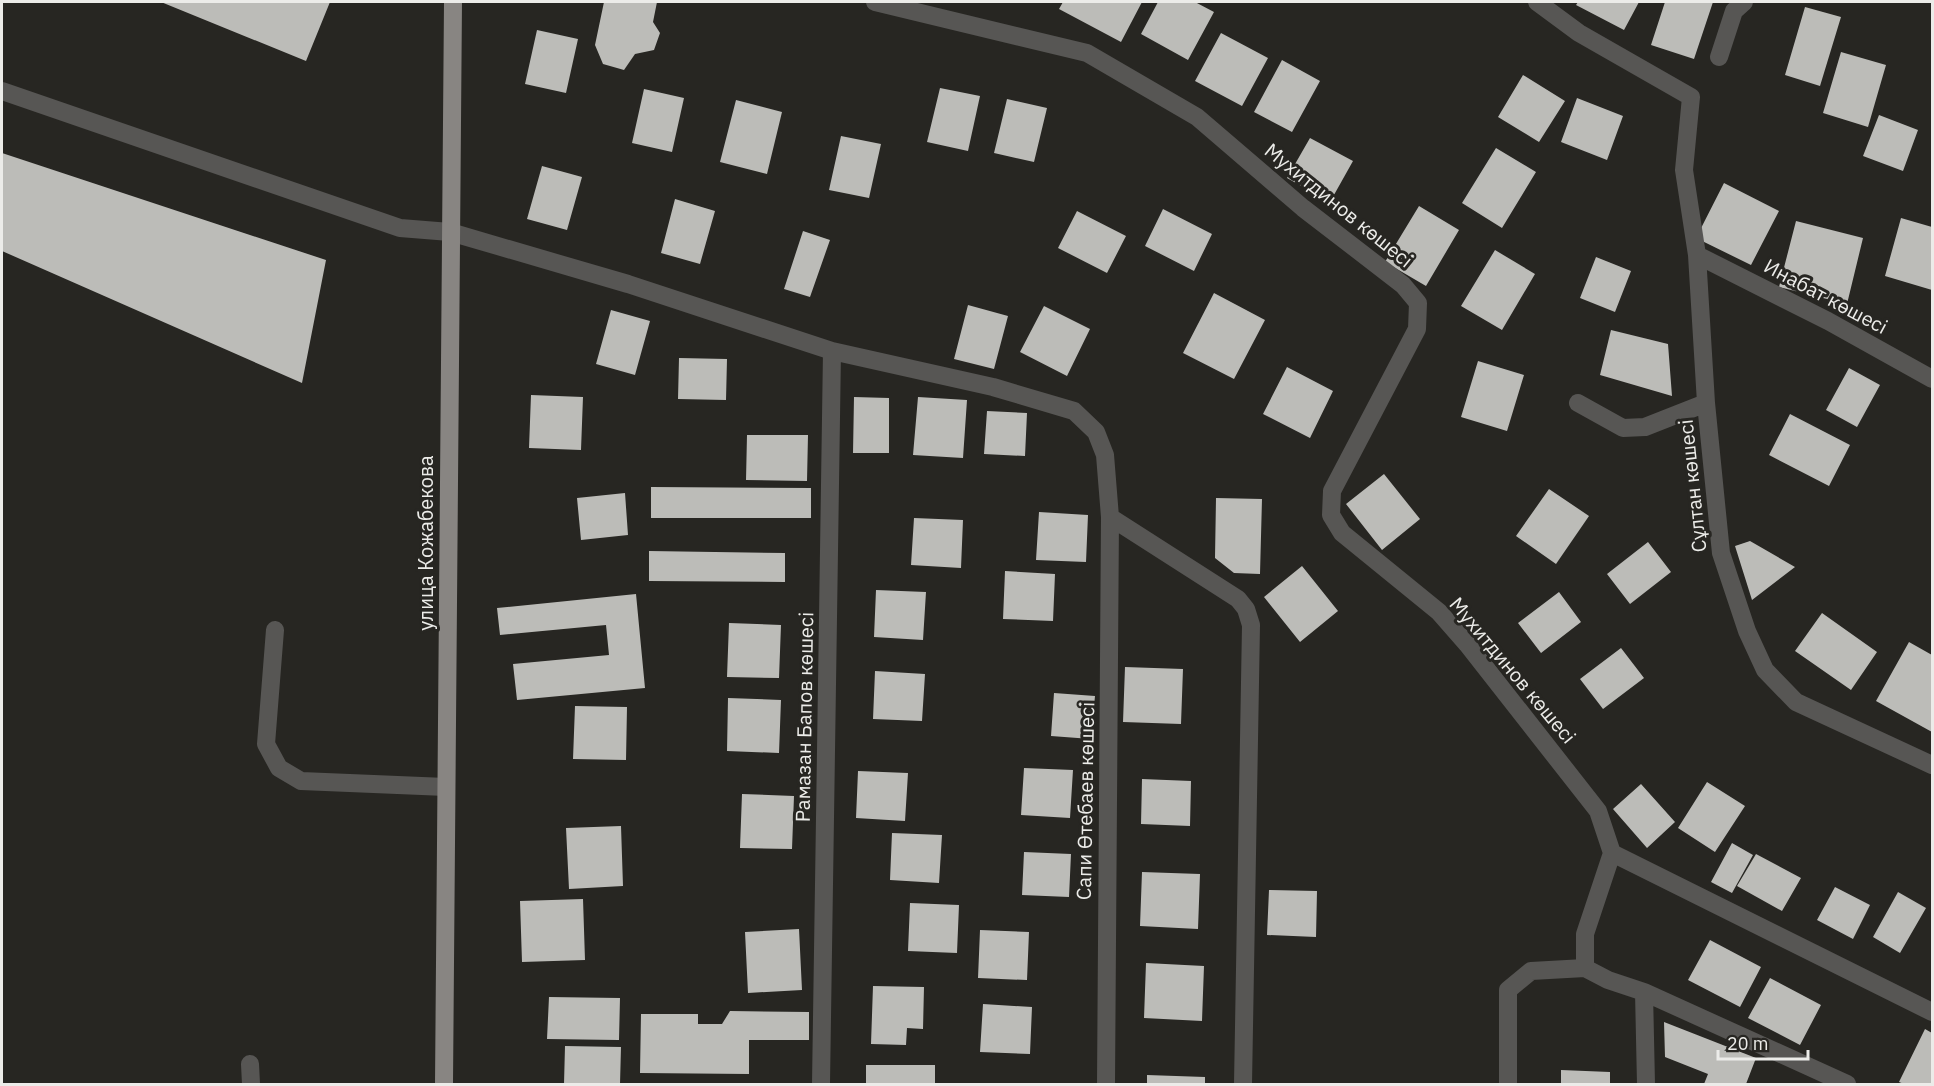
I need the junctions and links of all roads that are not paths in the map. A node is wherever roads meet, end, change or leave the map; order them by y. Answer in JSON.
{"nodes":[{"id":1,"x":453,"y":2,"type":"edge"},
{"id":2,"x":875,"y":2,"type":"edge"},
{"id":3,"x":1537,"y":2,"type":"edge"},
{"id":4,"x":1744,"y":2,"type":"edge"},
{"id":5,"x":1719,"y":57,"type":"dead end"},
{"id":6,"x":2,"y":91,"type":"edge"},
{"id":7,"x":450,"y":232,"type":"junction"},
{"id":8,"x":1697,"y":255,"type":"junction"},
{"id":9,"x":832,"y":351,"type":"junction"},
{"id":10,"x":1932,"y":379,"type":"edge"},
{"id":11,"x":1706,"y":402,"type":"junction"},
{"id":12,"x":1578,"y":403,"type":"dead end"},
{"id":13,"x":1110,"y":517,"type":"junction"},
{"id":14,"x":275,"y":630,"type":"dead end"},
{"id":15,"x":1932,"y":765,"type":"edge"},
{"id":16,"x":446,"y":787,"type":"junction"},
{"id":17,"x":1612,"y":852,"type":"junction"},
{"id":18,"x":1585,"y":968,"type":"junction"},
{"id":19,"x":1644,"y":992,"type":"junction"},
{"id":20,"x":1932,"y":1012,"type":"edge"},
{"id":21,"x":250,"y":1064,"type":"dead end"},
{"id":22,"x":250,"y":1084,"type":"edge"},
{"id":23,"x":444,"y":1084,"type":"edge"},
{"id":24,"x":821,"y":1084,"type":"edge"},
{"id":25,"x":1106,"y":1084,"type":"edge"},
{"id":26,"x":1243,"y":1084,"type":"edge"},
{"id":27,"x":1508,"y":1084,"type":"edge"},
{"id":28,"x":1646,"y":1084,"type":"edge"},
{"id":29,"x":1847,"y":1084,"type":"edge"}],
"edges":[{"from":1,"to":7,"type":"main road","name":"улица Кожабекова"},
{"from":2,"to":17,"type":"street","name":"Мухитдинов көшесі"},
{"from":3,"to":8,"type":"street","name":"Сұлтан көшесі"},
{"from":4,"to":5,"type":"street"},
{"from":6,"to":7,"type":"street","name":"Сапи Өтебаев көшесі"},
{"from":7,"to":9,"type":"street","name":"Сапи Өтебаев көшесі"},
{"from":7,"to":16,"type":"main road","name":"улица Кожабекова"},
{"from":8,"to":10,"type":"street","name":"Инабат көшесі"},
{"from":8,"to":11,"type":"street","name":"Сұлтан көшесі"},
{"from":9,"to":13,"type":"street","name":"Сапи Өтебаев көшесі"},
{"from":9,"to":24,"type":"street","name":"Рамазан Бапов көшесі"},
{"from":11,"to":12,"type":"street"},
{"from":11,"to":15,"type":"street","name":"Сұлтан көшесі"},
{"from":13,"to":25,"type":"street","name":"Сапи Өтебаев көшесі"},
{"from":13,"to":26,"type":"street"},
{"from":14,"to":16,"type":"street"},
{"from":16,"to":23,"type":"main road","name":"улица Кожабекова"},
{"from":17,"to":18,"type":"street"},
{"from":17,"to":20,"type":"street"},
{"from":18,"to":19,"type":"street"},
{"from":18,"to":27,"type":"street"},
{"from":19,"to":28,"type":"street"},
{"from":19,"to":29,"type":"street"},
{"from":21,"to":22,"type":"street"}]}
